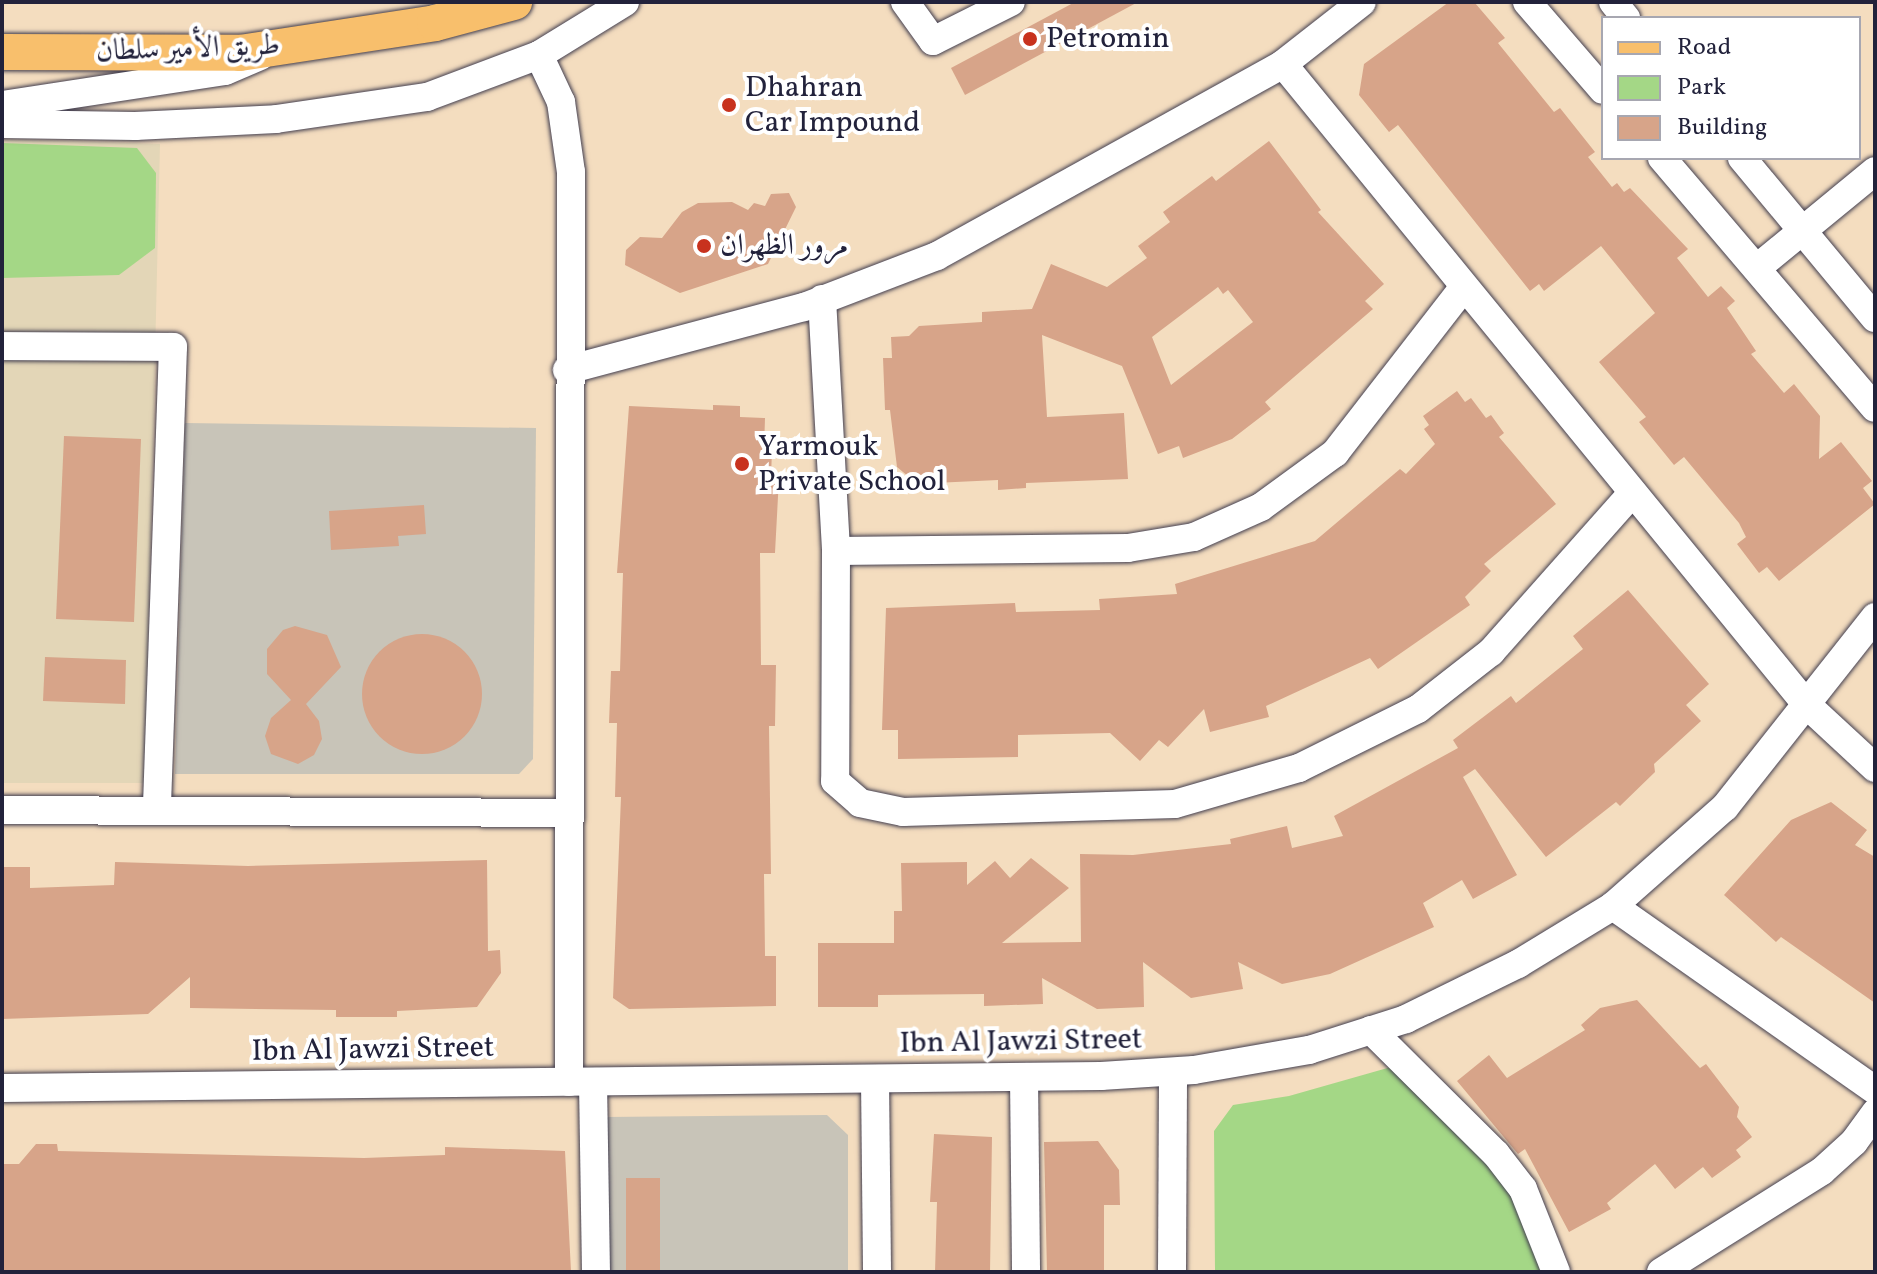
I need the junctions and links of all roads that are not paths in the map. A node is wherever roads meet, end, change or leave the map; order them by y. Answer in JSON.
{"nodes":[{"id":1,"x":514,"y":2,"type":"edge"},
{"id":2,"x":625,"y":2,"type":"edge"},
{"id":3,"x":905,"y":2,"type":"edge"},
{"id":4,"x":1011,"y":2,"type":"edge"},
{"id":5,"x":1362,"y":2,"type":"edge"},
{"id":6,"x":1527,"y":2,"type":"edge"},
{"id":7,"x":278,"y":48,"type":"junction"},
{"id":8,"x":2,"y":52,"type":"edge"},
{"id":9,"x":539,"y":55,"type":"junction"},
{"id":10,"x":1283,"y":64,"type":"junction"},
{"id":11,"x":1601,"y":88,"type":"edge"},
{"id":12,"x":2,"y":105,"type":"edge"},
{"id":13,"x":2,"y":124,"type":"edge"},
{"id":14,"x":1664,"y":160,"type":"edge"},
{"id":15,"x":1744,"y":160,"type":"edge"},
{"id":16,"x":1875,"y":171,"type":"edge"},
{"id":17,"x":1803,"y":231,"type":"junction"},
{"id":18,"x":1757,"y":268,"type":"junction"},
{"id":19,"x":1463,"y":288,"type":"junction"},
{"id":20,"x":822,"y":299,"type":"junction"},
{"id":21,"x":1875,"y":318,"type":"edge"},
{"id":22,"x":2,"y":346,"type":"edge"},
{"id":23,"x":567,"y":370,"type":"junction"},
{"id":24,"x":1875,"y":408,"type":"edge"},
{"id":25,"x":1632,"y":493,"type":"junction"},
{"id":26,"x":836,"y":551,"type":"junction"},
{"id":27,"x":1875,"y":617,"type":"edge"},
{"id":28,"x":1806,"y":704,"type":"junction"},
{"id":29,"x":1875,"y":768,"type":"edge"},
{"id":30,"x":157,"y":809,"type":"junction"},
{"id":31,"x":2,"y":810,"type":"edge"},
{"id":32,"x":567,"y":813,"type":"junction"},
{"id":33,"x":1613,"y":906,"type":"junction"},
{"id":34,"x":1371,"y":1030,"type":"junction"},
{"id":35,"x":1173,"y":1072,"type":"junction"},
{"id":36,"x":1024,"y":1077,"type":"junction"},
{"id":37,"x":875,"y":1079,"type":"junction"},
{"id":38,"x":581,"y":1082,"type":"junction"},
{"id":39,"x":2,"y":1088,"type":"edge"},
{"id":40,"x":1875,"y":1090,"type":"edge"},
{"id":41,"x":1875,"y":1113,"type":"edge"},
{"id":42,"x":1666,"y":1271,"type":"edge"},
{"id":43,"x":596,"y":1272,"type":"edge"},
{"id":44,"x":877,"y":1272,"type":"edge"},
{"id":45,"x":1026,"y":1272,"type":"edge"},
{"id":46,"x":1172,"y":1272,"type":"edge"},
{"id":47,"x":1556,"y":1272,"type":"edge"}],
"edges":[{"from":1,"to":7,"type":"main road","name":"طريق الأمير سلطان"},
{"from":2,"to":9,"type":"street"},
{"from":3,"to":4,"type":"street"},
{"from":5,"to":10,"type":"street"},
{"from":6,"to":11,"type":"street"},
{"from":7,"to":8,"type":"main road","name":"طريق الأمير سلطان"},
{"from":7,"to":12,"type":"street"},
{"from":9,"to":13,"type":"street"},
{"from":9,"to":23,"type":"street"},
{"from":10,"to":19,"type":"street"},
{"from":10,"to":20,"type":"street"},
{"from":14,"to":18,"type":"street"},
{"from":15,"to":17,"type":"street"},
{"from":16,"to":17,"type":"street"},
{"from":17,"to":18,"type":"street"},
{"from":17,"to":21,"type":"street"},
{"from":18,"to":24,"type":"street"},
{"from":19,"to":25,"type":"street"},
{"from":19,"to":26,"type":"street"},
{"from":20,"to":23,"type":"street"},
{"from":20,"to":26,"type":"street"},
{"from":22,"to":30,"type":"street"},
{"from":23,"to":32,"type":"street"},
{"from":25,"to":26,"type":"street"},
{"from":25,"to":28,"type":"street"},
{"from":27,"to":28,"type":"street","name":"Ibn Al Jawzi Street"},
{"from":28,"to":29,"type":"street"},
{"from":28,"to":33,"type":"street","name":"Ibn Al Jawzi Street"},
{"from":30,"to":31,"type":"street"},
{"from":30,"to":32,"type":"street"},
{"from":32,"to":38,"type":"street"},
{"from":33,"to":34,"type":"street","name":"Ibn Al Jawzi Street"},
{"from":33,"to":40,"type":"street"},
{"from":34,"to":35,"type":"street","name":"Ibn Al Jawzi Street"},
{"from":34,"to":47,"type":"street"},
{"from":35,"to":36,"type":"street","name":"Ibn Al Jawzi Street"},
{"from":35,"to":46,"type":"street"},
{"from":36,"to":37,"type":"street","name":"Ibn Al Jawzi Street"},
{"from":36,"to":45,"type":"street"},
{"from":37,"to":38,"type":"street","name":"Ibn Al Jawzi Street"},
{"from":37,"to":44,"type":"street"},
{"from":38,"to":39,"type":"street","name":"Ibn Al Jawzi Street"},
{"from":38,"to":43,"type":"street"},
{"from":41,"to":42,"type":"street"}]}
